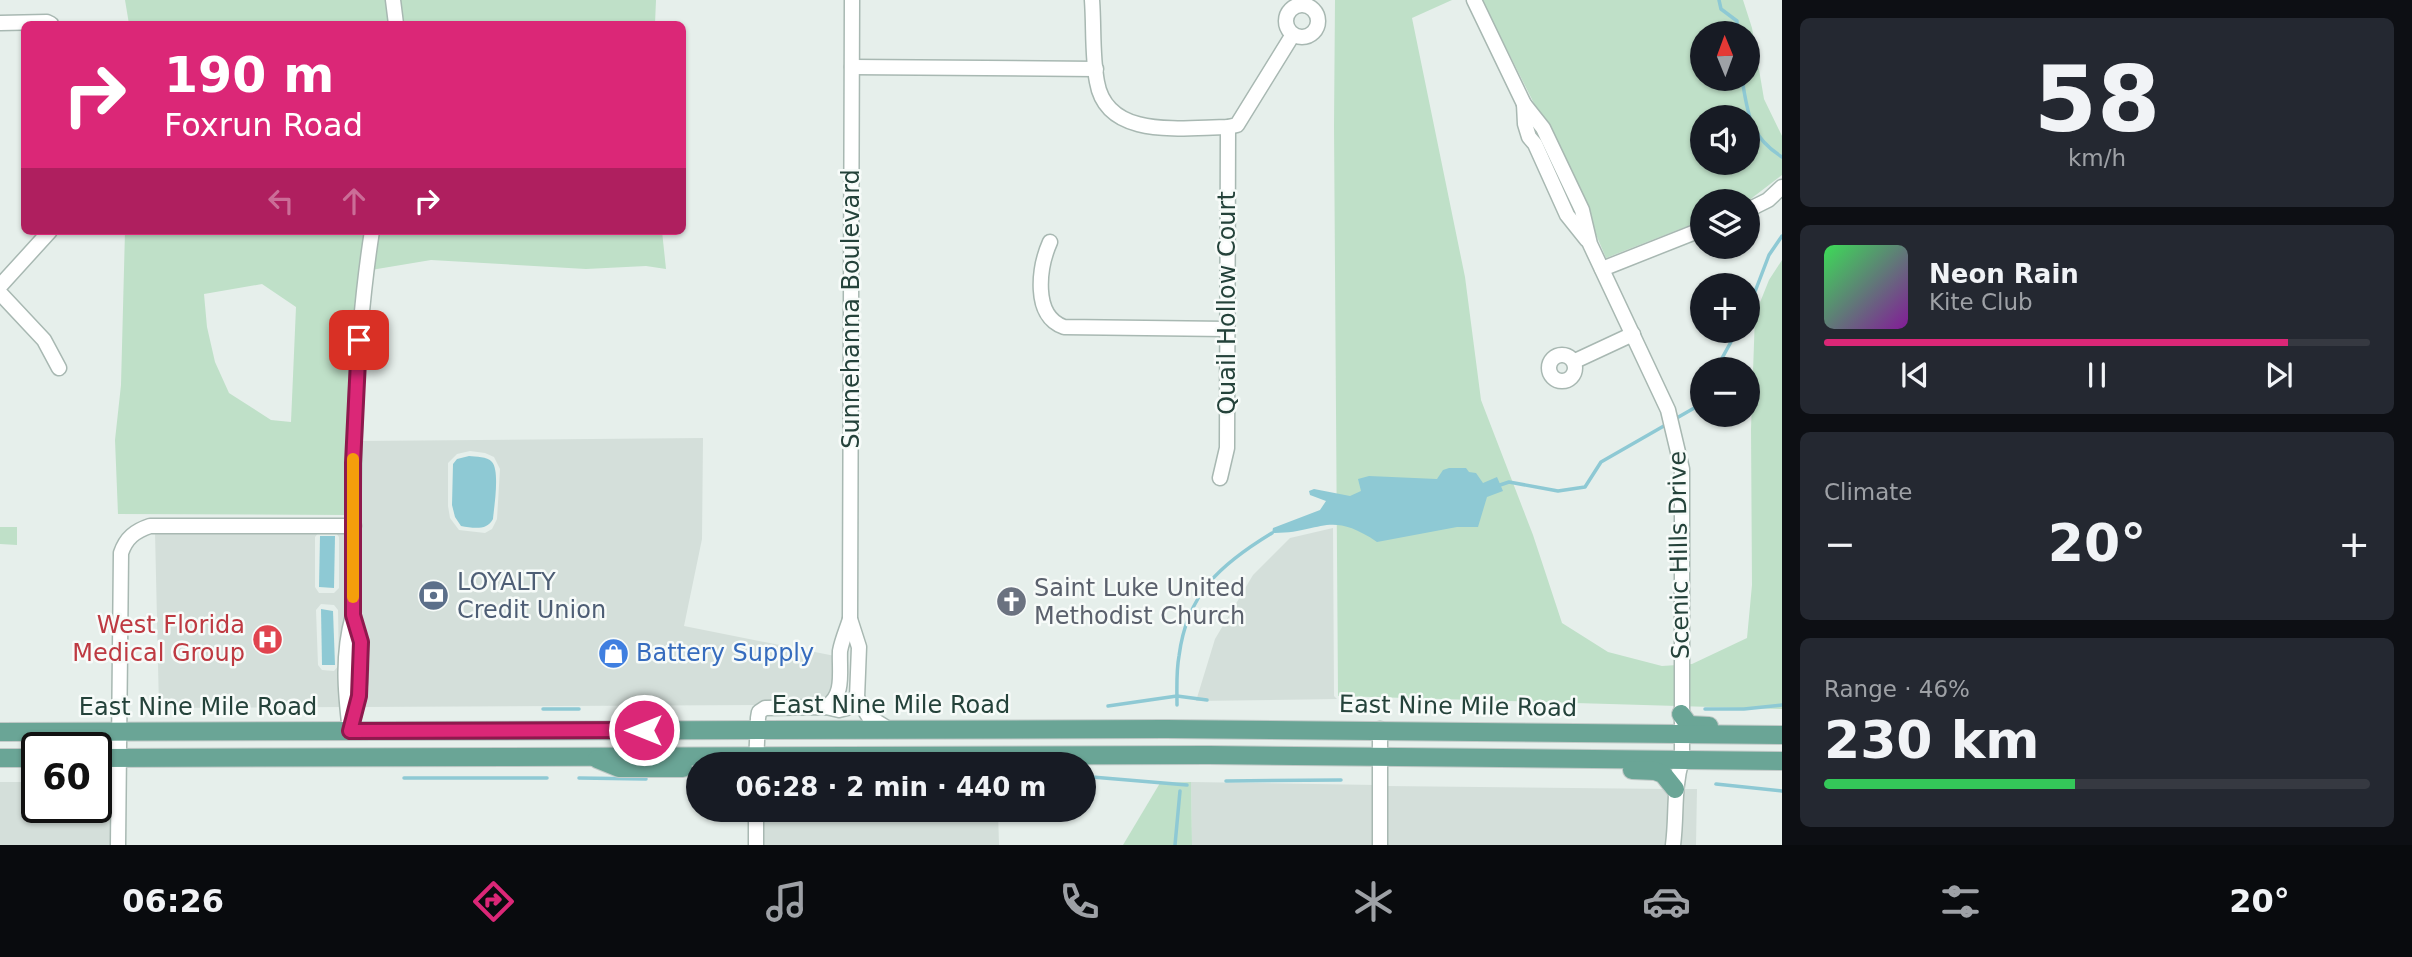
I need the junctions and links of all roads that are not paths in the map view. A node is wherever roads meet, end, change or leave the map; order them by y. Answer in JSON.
{"nodes":[{"id":1,"x":393,"y":0,"type":"edge"},
{"id":2,"x":852,"y":0,"type":"edge"},
{"id":3,"x":1092,"y":0,"type":"edge"},
{"id":4,"x":1474,"y":0,"type":"edge"},
{"id":5,"x":396,"y":21,"type":"edge"},
{"id":6,"x":0,"y":23,"type":"edge"},
{"id":7,"x":21,"y":23,"type":"edge"},
{"id":8,"x":1292,"y":36,"type":"dead end"},
{"id":9,"x":852,"y":67,"type":"junction"},
{"id":10,"x":1096,"y":69,"type":"junction"},
{"id":11,"x":1228,"y":127,"type":"junction"},
{"id":12,"x":1782,"y":187,"type":"edge"},
{"id":13,"x":1760,"y":204,"type":"edge"},
{"id":14,"x":1690,"y":234,"type":"edge"},
{"id":15,"x":46,"y":235,"type":"edge"},
{"id":16,"x":371,"y":235,"type":"edge"},
{"id":17,"x":1050,"y":242,"type":"dead end"},
{"id":18,"x":1602,"y":269,"type":"junction"},
{"id":19,"x":0,"y":286,"type":"edge"},
{"id":20,"x":0,"y":293,"type":"edge"},
{"id":21,"x":1227,"y":329,"type":"junction"},
{"id":22,"x":1633,"y":334,"type":"junction"},
{"id":23,"x":1575,"y":362,"type":"dead end"},
{"id":24,"x":59,"y":368,"type":"dead end"},
{"id":25,"x":1220,"y":478,"type":"dead end"},
{"id":26,"x":354,"y":526,"type":"junction"},
{"id":27,"x":850,"y":619,"type":"junction"},
{"id":28,"x":857,"y":698,"type":"junction"},
{"id":29,"x":826,"y":708,"type":"junction"},
{"id":30,"x":1681,"y":714,"type":"junction"},
{"id":31,"x":1782,"y":726,"type":"edge"},
{"id":32,"x":1380,"y":729,"type":"junction"},
{"id":33,"x":756,"y":730,"type":"junction"},
{"id":34,"x":890,"y":730,"type":"junction"},
{"id":35,"x":997,"y":730,"type":"junction"},
{"id":36,"x":350,"y":731,"type":"junction"},
{"id":37,"x":0,"y":732,"type":"edge"},
{"id":38,"x":118,"y":732,"type":"junction"},
{"id":39,"x":1681,"y":733,"type":"junction"},
{"id":40,"x":1782,"y":735,"type":"edge"},
{"id":41,"x":1782,"y":744,"type":"edge"},
{"id":42,"x":756,"y":752,"type":"edge"},
{"id":43,"x":760,"y":752,"type":"edge"},
{"id":44,"x":566,"y":756,"type":"junction"},
{"id":45,"x":591,"y":756,"type":"junction"},
{"id":46,"x":1381,"y":756,"type":"junction"},
{"id":47,"x":1412,"y":756,"type":"junction"},
{"id":48,"x":1557,"y":757,"type":"junction"},
{"id":49,"x":0,"y":758,"type":"edge"},
{"id":50,"x":21,"y":758,"type":"edge"},
{"id":51,"x":112,"y":758,"type":"edge"},
{"id":52,"x":119,"y":758,"type":"junction"},
{"id":53,"x":161,"y":758,"type":"junction"},
{"id":54,"x":686,"y":758,"type":"edge"},
{"id":55,"x":1096,"y":758,"type":"edge"},
{"id":56,"x":1682,"y":759,"type":"junction"},
{"id":57,"x":1782,"y":761,"type":"edge"},
{"id":58,"x":686,"y":768,"type":"edge"},
{"id":59,"x":1675,"y":789,"type":"junction"},
{"id":60,"x":756,"y":822,"type":"edge"},
{"id":61,"x":118,"y":845,"type":"edge"},
{"id":62,"x":756,"y":845,"type":"edge"},
{"id":63,"x":1380,"y":845,"type":"edge"},
{"id":64,"x":1673,"y":845,"type":"edge"}],
"edges":[{"from":1,"to":5,"type":"street"},
{"from":2,"to":9,"type":"street","name":"Sunnehanna Boulevard"},
{"from":3,"to":10,"type":"street"},
{"from":4,"to":18,"type":"street","name":"Scenic Hills Drive"},
{"from":6,"to":7,"type":"street"},
{"from":8,"to":11,"type":"street"},
{"from":9,"to":10,"type":"street"},
{"from":9,"to":27,"type":"street","name":"Sunnehanna Boulevard"},
{"from":10,"to":11,"type":"street"},
{"from":11,"to":21,"type":"street","name":"Quail Hollow Court"},
{"from":12,"to":13,"type":"street"},
{"from":14,"to":18,"type":"street"},
{"from":15,"to":19,"type":"street"},
{"from":16,"to":26,"type":"street"},
{"from":17,"to":21,"type":"street"},
{"from":18,"to":22,"type":"street","name":"Scenic Hills Drive"},
{"from":20,"to":24,"type":"street"},
{"from":21,"to":25,"type":"street","name":"Quail Hollow Court"},
{"from":22,"to":23,"type":"street"},
{"from":22,"to":30,"type":"street","name":"Scenic Hills Drive"},
{"from":26,"to":36,"type":"street"},
{"from":26,"to":38,"type":"street"},
{"from":27,"to":28,"type":"street","name":"Sunnehanna Boulevard"},
{"from":27,"to":29,"type":"street","name":"Sunnehanna Boulevard"},
{"from":28,"to":29,"type":"street"},
{"from":28,"to":34,"type":"street"},
{"from":29,"to":33,"type":"street"},
{"from":30,"to":31,"type":"main road"},
{"from":30,"to":39,"type":"street","name":"Scenic Hills Drive"},
{"from":32,"to":35,"type":"main road","name":"East Nine Mile Road"},
{"from":32,"to":39,"type":"main road","name":"East Nine Mile Road"},
{"from":32,"to":46,"type":"street"},
{"from":33,"to":34,"type":"main road","name":"East Nine Mile Road"},
{"from":33,"to":36,"type":"main road","name":"East Nine Mile Road"},
{"from":33,"to":42,"type":"street"},
{"from":34,"to":35,"type":"main road","name":"East Nine Mile Road"},
{"from":35,"to":43,"type":"main road"},
{"from":36,"to":38,"type":"main road","name":"East Nine Mile Road"},
{"from":36,"to":44,"type":"main road"},
{"from":36,"to":53,"type":"main road"},
{"from":37,"to":38,"type":"main road","name":"East Nine Mile Road"},
{"from":38,"to":52,"type":"street"},
{"from":39,"to":40,"type":"main road","name":"East Nine Mile Road"},
{"from":39,"to":47,"type":"main road"},
{"from":39,"to":56,"type":"street","name":"Scenic Hills Drive"},
{"from":41,"to":56,"type":"main road"},
{"from":44,"to":45,"type":"main road","name":"East Nine Mile Road"},
{"from":44,"to":53,"type":"main road","name":"East Nine Mile Road"},
{"from":45,"to":54,"type":"main road","name":"East Nine Mile Road"},
{"from":45,"to":58,"type":"main road"},
{"from":46,"to":47,"type":"main road","name":"East Nine Mile Road"},
{"from":46,"to":55,"type":"main road","name":"East Nine Mile Road"},
{"from":46,"to":63,"type":"street"},
{"from":47,"to":48,"type":"main road","name":"East Nine Mile Road"},
{"from":48,"to":56,"type":"main road","name":"East Nine Mile Road"},
{"from":48,"to":59,"type":"main road"},
{"from":49,"to":50,"type":"main road"},
{"from":51,"to":52,"type":"main road","name":"East Nine Mile Road"},
{"from":52,"to":53,"type":"main road","name":"East Nine Mile Road"},
{"from":52,"to":61,"type":"street"},
{"from":56,"to":57,"type":"main road","name":"East Nine Mile Road"},
{"from":56,"to":59,"type":"street","name":"Scenic Hills Drive"},
{"from":59,"to":64,"type":"street","name":"Scenic Hills Drive"},
{"from":60,"to":62,"type":"street"}]}
